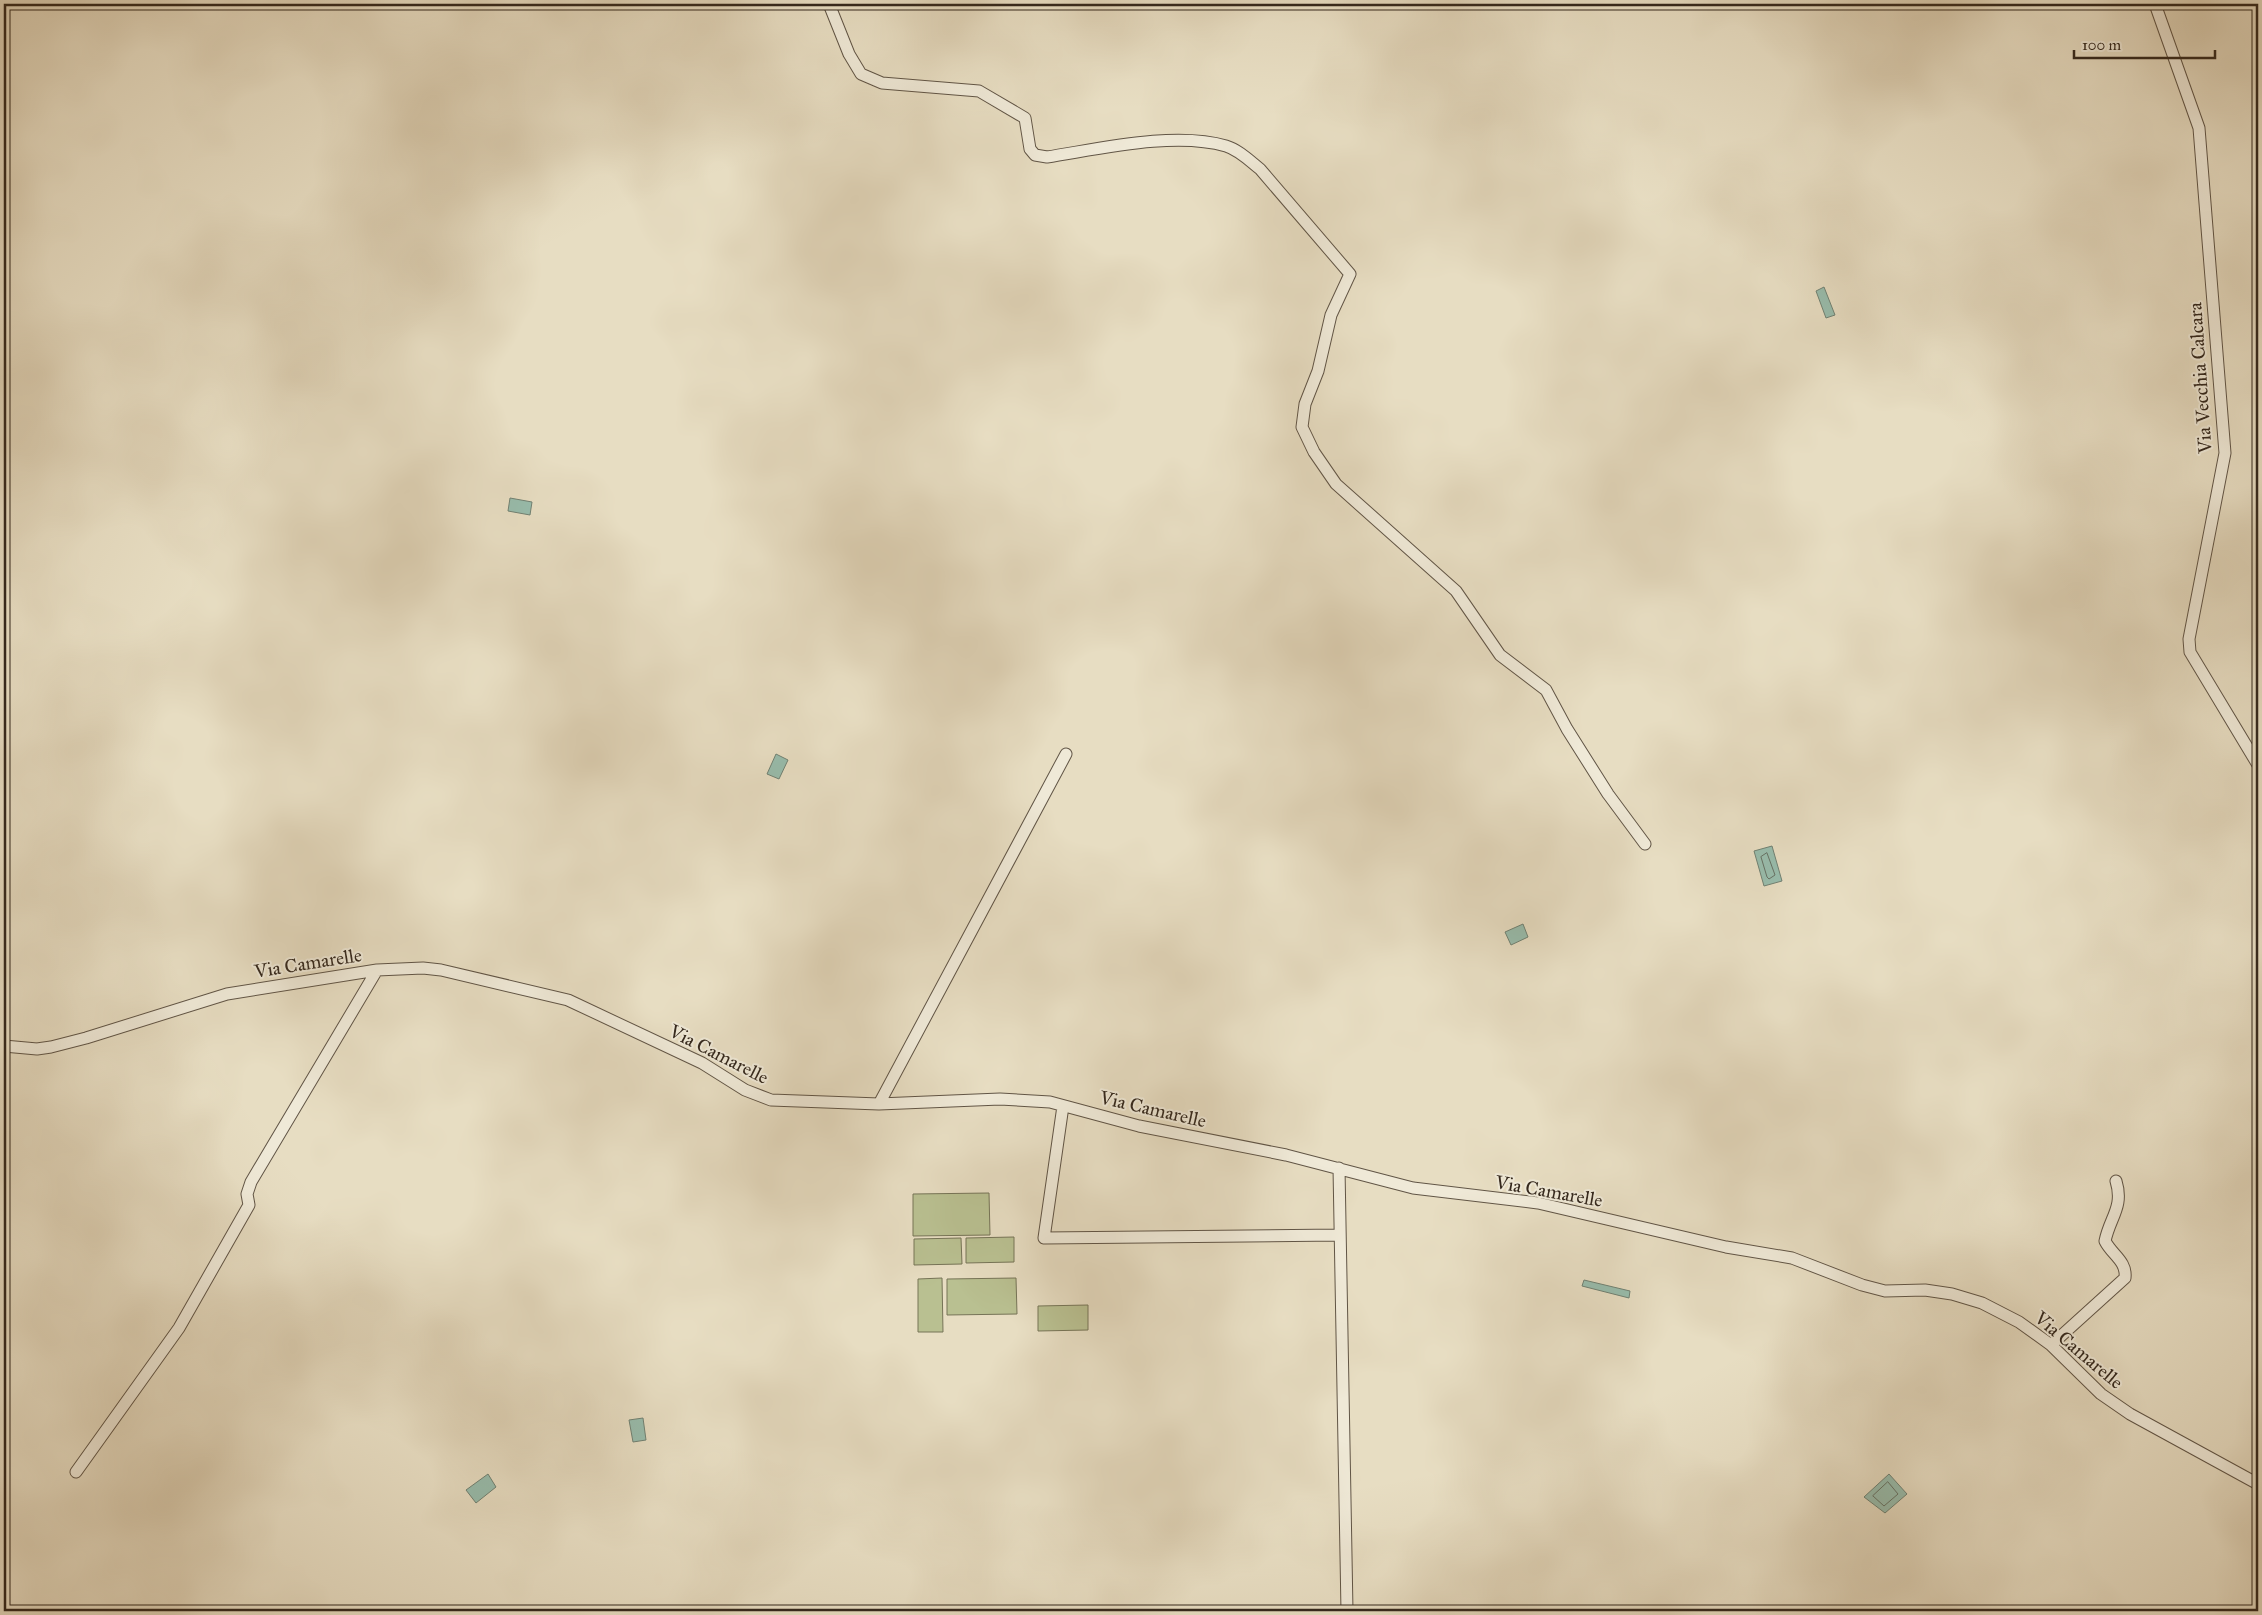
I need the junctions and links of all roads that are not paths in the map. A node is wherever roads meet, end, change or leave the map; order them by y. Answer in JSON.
{"nodes":[{"id":1,"x":829,"y":4,"type":"edge"},
{"id":2,"x":2155,"y":4,"type":"edge"},
{"id":3,"x":1066,"y":754,"type":"dead end"},
{"id":4,"x":2258,"y":765,"type":"edge"},
{"id":5,"x":1645,"y":844,"type":"dead end"},
{"id":6,"x":377,"y":970,"type":"junction"},
{"id":7,"x":4,"y":1046,"type":"edge"},
{"id":8,"x":880,"y":1104,"type":"junction"},
{"id":9,"x":1063,"y":1106,"type":"junction"},
{"id":10,"x":1339,"y":1168,"type":"junction"},
{"id":11,"x":2116,"y":1181,"type":"dead end"},
{"id":12,"x":1339,"y":1235,"type":"junction"},
{"id":13,"x":2051,"y":1345,"type":"junction"},
{"id":14,"x":76,"y":1472,"type":"dead end"},
{"id":15,"x":2258,"y":1484,"type":"edge"},
{"id":16,"x":1347,"y":1611,"type":"edge"}],
"edges":[{"from":1,"to":5,"type":"street"},
{"from":2,"to":4,"type":"street","name":"Via Vecchia Calcara"},
{"from":3,"to":8,"type":"street"},
{"from":6,"to":7,"type":"street","name":"Via Camarelle"},
{"from":6,"to":8,"type":"street","name":"Via Camarelle"},
{"from":6,"to":14,"type":"street"},
{"from":8,"to":9,"type":"street","name":"Via Camarelle"},
{"from":9,"to":10,"type":"street","name":"Via Camarelle"},
{"from":9,"to":12,"type":"street"},
{"from":10,"to":12,"type":"street"},
{"from":10,"to":13,"type":"street","name":"Via Camarelle"},
{"from":11,"to":13,"type":"street"},
{"from":12,"to":16,"type":"street"},
{"from":13,"to":15,"type":"street","name":"Via Camarelle"}]}
